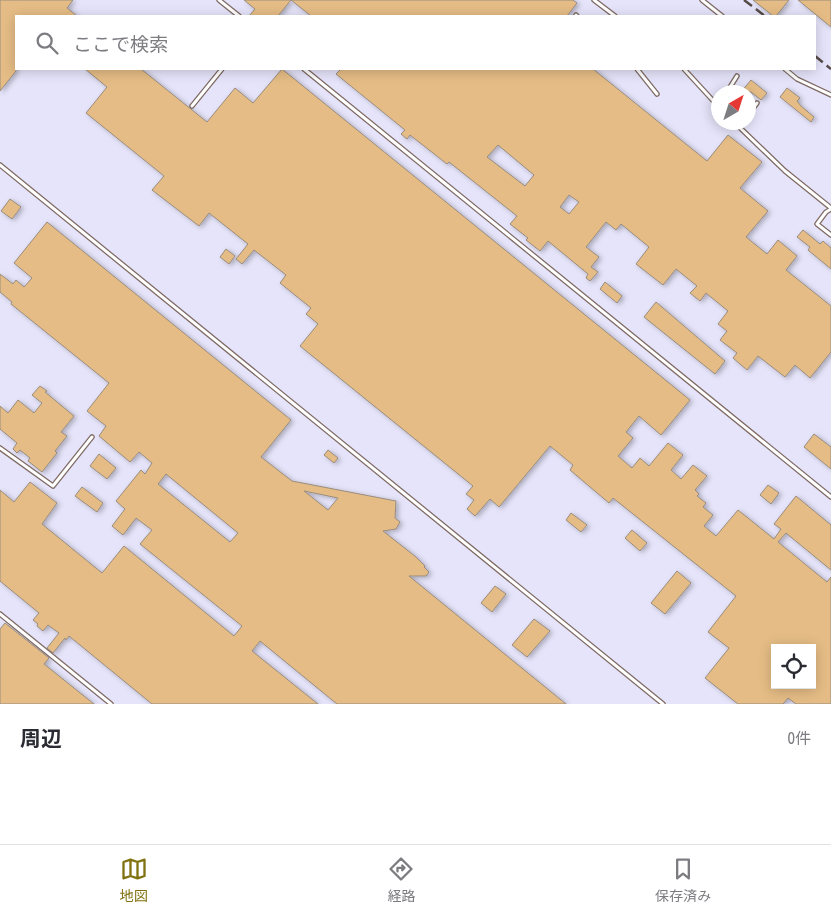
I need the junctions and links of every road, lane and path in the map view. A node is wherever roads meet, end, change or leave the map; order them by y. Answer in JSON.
{"nodes":[{"id":1,"x":219,"y":0,"type":"edge"},
{"id":2,"x":594,"y":0,"type":"edge"},
{"id":3,"x":702,"y":0,"type":"edge"},
{"id":4,"x":239,"y":15,"type":"edge"},
{"id":5,"x":614,"y":15,"type":"edge"},
{"id":6,"x":721,"y":15,"type":"edge"},
{"id":7,"x":221,"y":70,"type":"edge"},
{"id":8,"x":305,"y":70,"type":"edge"},
{"id":9,"x":638,"y":70,"type":"edge"},
{"id":10,"x":685,"y":70,"type":"edge"},
{"id":11,"x":786,"y":70,"type":"edge"},
{"id":12,"x":738,"y":76,"type":"dead end"},
{"id":13,"x":732,"y":85,"type":"edge"},
{"id":14,"x":657,"y":94,"type":"dead end"},
{"id":15,"x":831,"y":95,"type":"edge"},
{"id":16,"x":711,"y":97,"type":"edge"},
{"id":17,"x":192,"y":106,"type":"dead end"},
{"id":18,"x":741,"y":130,"type":"edge"},
{"id":19,"x":0,"y":165,"type":"edge"},
{"id":20,"x":831,"y":208,"type":"edge"},
{"id":21,"x":831,"y":235,"type":"edge"},
{"id":22,"x":92,"y":437,"type":"dead end"},
{"id":23,"x":0,"y":448,"type":"edge"},
{"id":24,"x":831,"y":497,"type":"edge"},
{"id":25,"x":0,"y":614,"type":"edge"},
{"id":26,"x":111,"y":704,"type":"edge"},
{"id":27,"x":663,"y":704,"type":"edge"}],
"edges":[{"from":1,"to":4,"type":"lane"},
{"from":2,"to":5,"type":"lane"},
{"from":3,"to":6,"type":"lane"},
{"from":7,"to":17,"type":"lane"},
{"from":8,"to":24,"type":"lane"},
{"from":9,"to":14,"type":"lane"},
{"from":10,"to":16,"type":"lane"},
{"from":11,"to":15,"type":"lane"},
{"from":12,"to":13,"type":"lane"},
{"from":18,"to":20,"type":"lane"},
{"from":19,"to":27,"type":"lane"},
{"from":20,"to":21,"type":"lane"},
{"from":22,"to":23,"type":"lane"},
{"from":25,"to":26,"type":"lane"}]}
